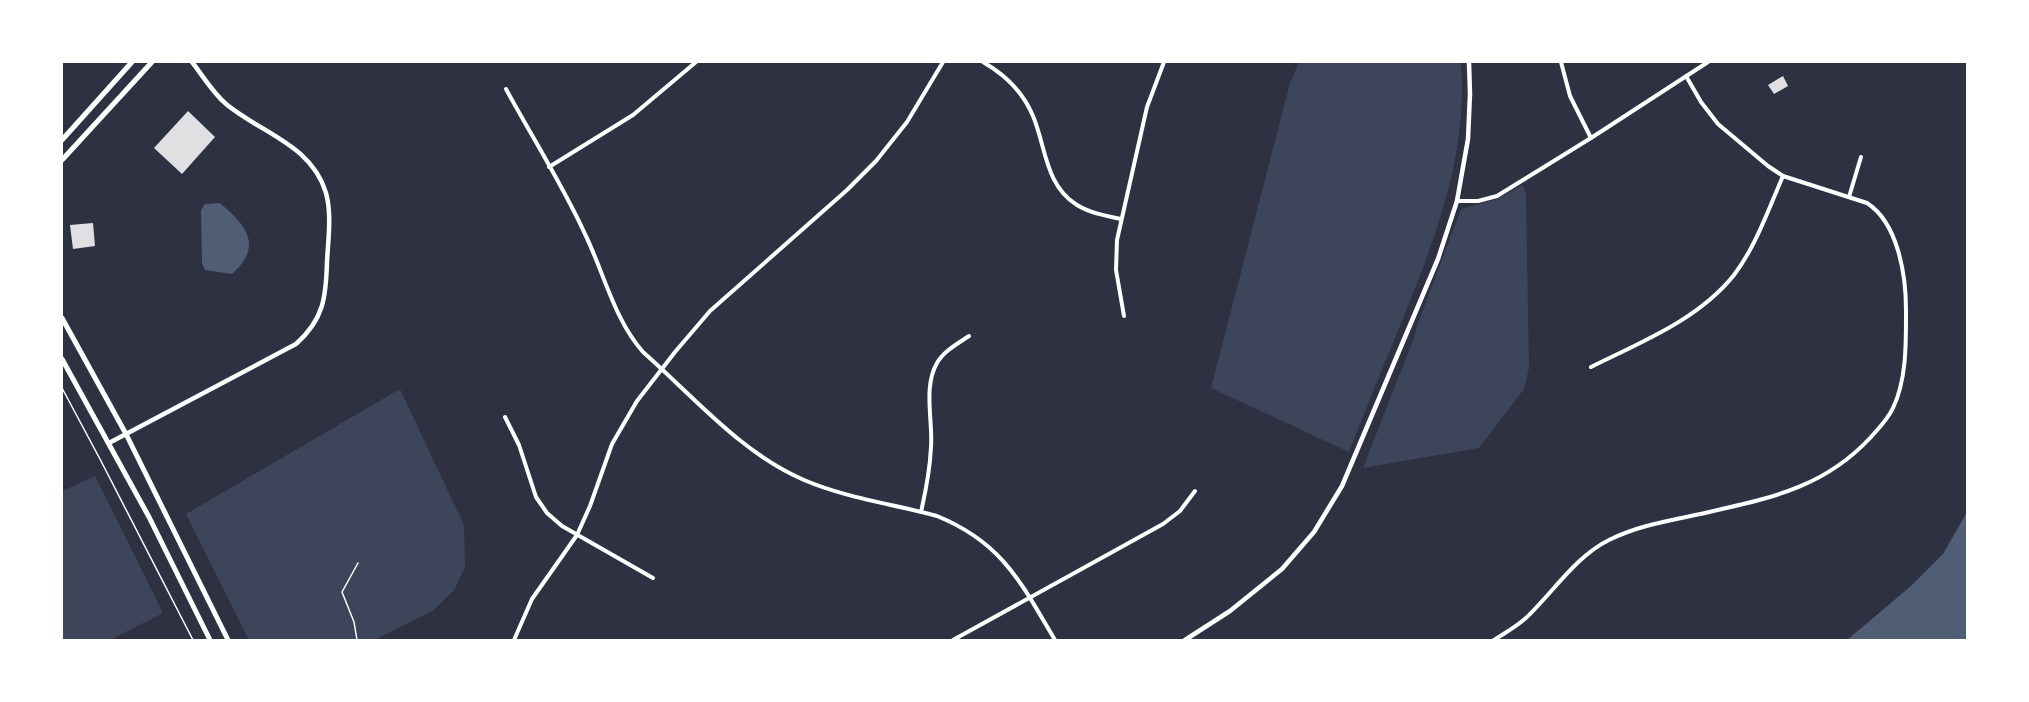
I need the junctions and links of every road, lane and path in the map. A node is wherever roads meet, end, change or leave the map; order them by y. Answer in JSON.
{"nodes":[{"id":1,"x":132,"y":62,"type":"edge"},
{"id":2,"x":152,"y":62,"type":"edge"},
{"id":3,"x":192,"y":62,"type":"edge"},
{"id":4,"x":696,"y":62,"type":"edge"},
{"id":5,"x":943,"y":62,"type":"edge"},
{"id":6,"x":983,"y":62,"type":"edge"},
{"id":7,"x":1164,"y":62,"type":"edge"},
{"id":8,"x":1469,"y":62,"type":"edge"},
{"id":9,"x":1561,"y":62,"type":"edge"},
{"id":10,"x":1708,"y":62,"type":"edge"},
{"id":11,"x":1686,"y":76,"type":"junction"},
{"id":12,"x":506,"y":89,"type":"dead end"},
{"id":13,"x":1591,"y":138,"type":"junction"},
{"id":14,"x":62,"y":140,"type":"edge"},
{"id":15,"x":1861,"y":158,"type":"dead end"},
{"id":16,"x":62,"y":160,"type":"edge"},
{"id":17,"x":549,"y":167,"type":"junction"},
{"id":18,"x":1783,"y":176,"type":"junction"},
{"id":19,"x":1849,"y":197,"type":"junction"},
{"id":20,"x":1457,"y":201,"type":"junction"},
{"id":21,"x":1121,"y":219,"type":"junction"},
{"id":22,"x":1124,"y":316,"type":"dead end"},
{"id":23,"x":62,"y":318,"type":"edge"},
{"id":24,"x":969,"y":336,"type":"dead end"},
{"id":25,"x":62,"y":358,"type":"edge"},
{"id":26,"x":1591,"y":367,"type":"dead end"},
{"id":27,"x":662,"y":368,"type":"junction"},
{"id":28,"x":62,"y":388,"type":"edge"},
{"id":29,"x":505,"y":417,"type":"dead end"},
{"id":30,"x":126,"y":434,"type":"junction"},
{"id":31,"x":109,"y":443,"type":"junction"},
{"id":32,"x":1195,"y":491,"type":"dead end"},
{"id":33,"x":921,"y":512,"type":"junction"},
{"id":34,"x":577,"y":535,"type":"junction"},
{"id":35,"x":358,"y":563,"type":"dead end"},
{"id":36,"x":653,"y":578,"type":"dead end"},
{"id":37,"x":1030,"y":597,"type":"junction"},
{"id":38,"x":192,"y":640,"type":"edge"},
{"id":39,"x":210,"y":640,"type":"edge"},
{"id":40,"x":228,"y":640,"type":"edge"},
{"id":41,"x":357,"y":640,"type":"edge"},
{"id":42,"x":514,"y":640,"type":"edge"},
{"id":43,"x":953,"y":640,"type":"edge"},
{"id":44,"x":1055,"y":640,"type":"edge"},
{"id":45,"x":1185,"y":640,"type":"edge"},
{"id":46,"x":1494,"y":640,"type":"edge"}],
"edges":[{"from":1,"to":14,"type":"main road"},
{"from":2,"to":16,"type":"main road"},
{"from":3,"to":30,"type":"street"},
{"from":4,"to":17,"type":"street"},
{"from":5,"to":27,"type":"street"},
{"from":6,"to":21,"type":"street"},
{"from":7,"to":21,"type":"street"},
{"from":8,"to":20,"type":"street"},
{"from":9,"to":13,"type":"street"},
{"from":10,"to":11,"type":"street"},
{"from":11,"to":13,"type":"street"},
{"from":11,"to":18,"type":"street"},
{"from":12,"to":17,"type":"street"},
{"from":13,"to":20,"type":"street"},
{"from":15,"to":19,"type":"street"},
{"from":17,"to":27,"type":"street"},
{"from":18,"to":19,"type":"street"},
{"from":18,"to":26,"type":"street"},
{"from":19,"to":46,"type":"street"},
{"from":20,"to":45,"type":"street"},
{"from":21,"to":22,"type":"street"},
{"from":23,"to":30,"type":"main road"},
{"from":24,"to":33,"type":"street"},
{"from":25,"to":31,"type":"main road"},
{"from":27,"to":33,"type":"street"},
{"from":27,"to":34,"type":"street"},
{"from":28,"to":38,"type":"path"},
{"from":29,"to":34,"type":"street"},
{"from":30,"to":31,"type":"street"},
{"from":30,"to":40,"type":"main road"},
{"from":31,"to":39,"type":"main road"},
{"from":32,"to":37,"type":"street"},
{"from":33,"to":37,"type":"street"},
{"from":34,"to":36,"type":"street"},
{"from":34,"to":42,"type":"street"},
{"from":35,"to":41,"type":"path"},
{"from":37,"to":43,"type":"street"},
{"from":37,"to":44,"type":"street"}]}
